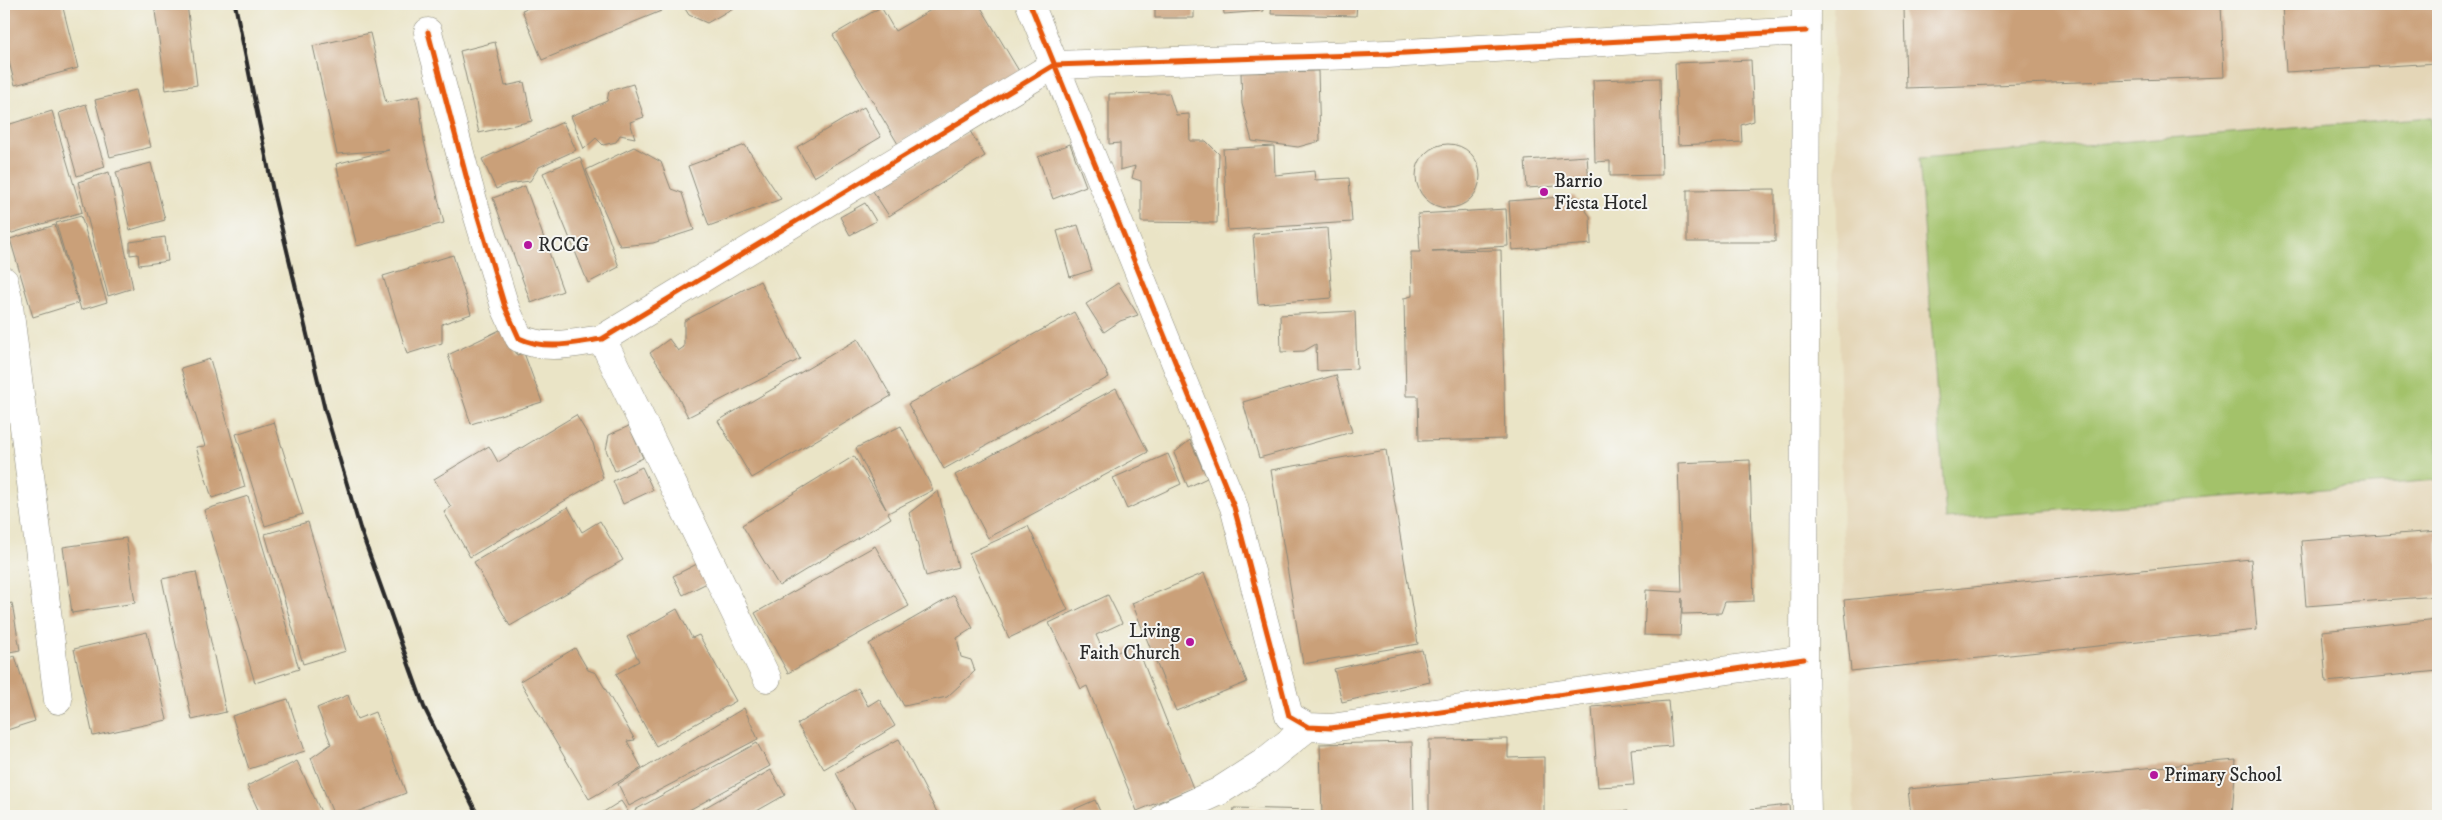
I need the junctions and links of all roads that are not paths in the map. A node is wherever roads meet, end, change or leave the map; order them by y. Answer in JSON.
{"nodes":[{"id":1,"x":1030,"y":4,"type":"edge"},
{"id":2,"x":1806,"y":4,"type":"edge"},
{"id":3,"x":1806,"y":31,"type":"junction"},
{"id":4,"x":428,"y":32,"type":"dead end"},
{"id":5,"x":1054,"y":65,"type":"junction"},
{"id":6,"x":4,"y":281,"type":"edge"},
{"id":7,"x":602,"y":339,"type":"junction"},
{"id":8,"x":1804,"y":659,"type":"junction"},
{"id":9,"x":767,"y":678,"type":"dead end"},
{"id":10,"x":58,"y":700,"type":"dead end"},
{"id":11,"x":1308,"y":727,"type":"junction"},
{"id":12,"x":1165,"y":816,"type":"edge"},
{"id":13,"x":1807,"y":816,"type":"edge"}],
"edges":[{"from":1,"to":5,"type":"street"},
{"from":2,"to":3,"type":"street"},
{"from":3,"to":5,"type":"street"},
{"from":3,"to":8,"type":"street"},
{"from":4,"to":7,"type":"street"},
{"from":5,"to":7,"type":"street"},
{"from":5,"to":11,"type":"street"},
{"from":6,"to":10,"type":"street"},
{"from":7,"to":9,"type":"street"},
{"from":8,"to":11,"type":"street"},
{"from":8,"to":13,"type":"street"},
{"from":11,"to":12,"type":"street"}]}
